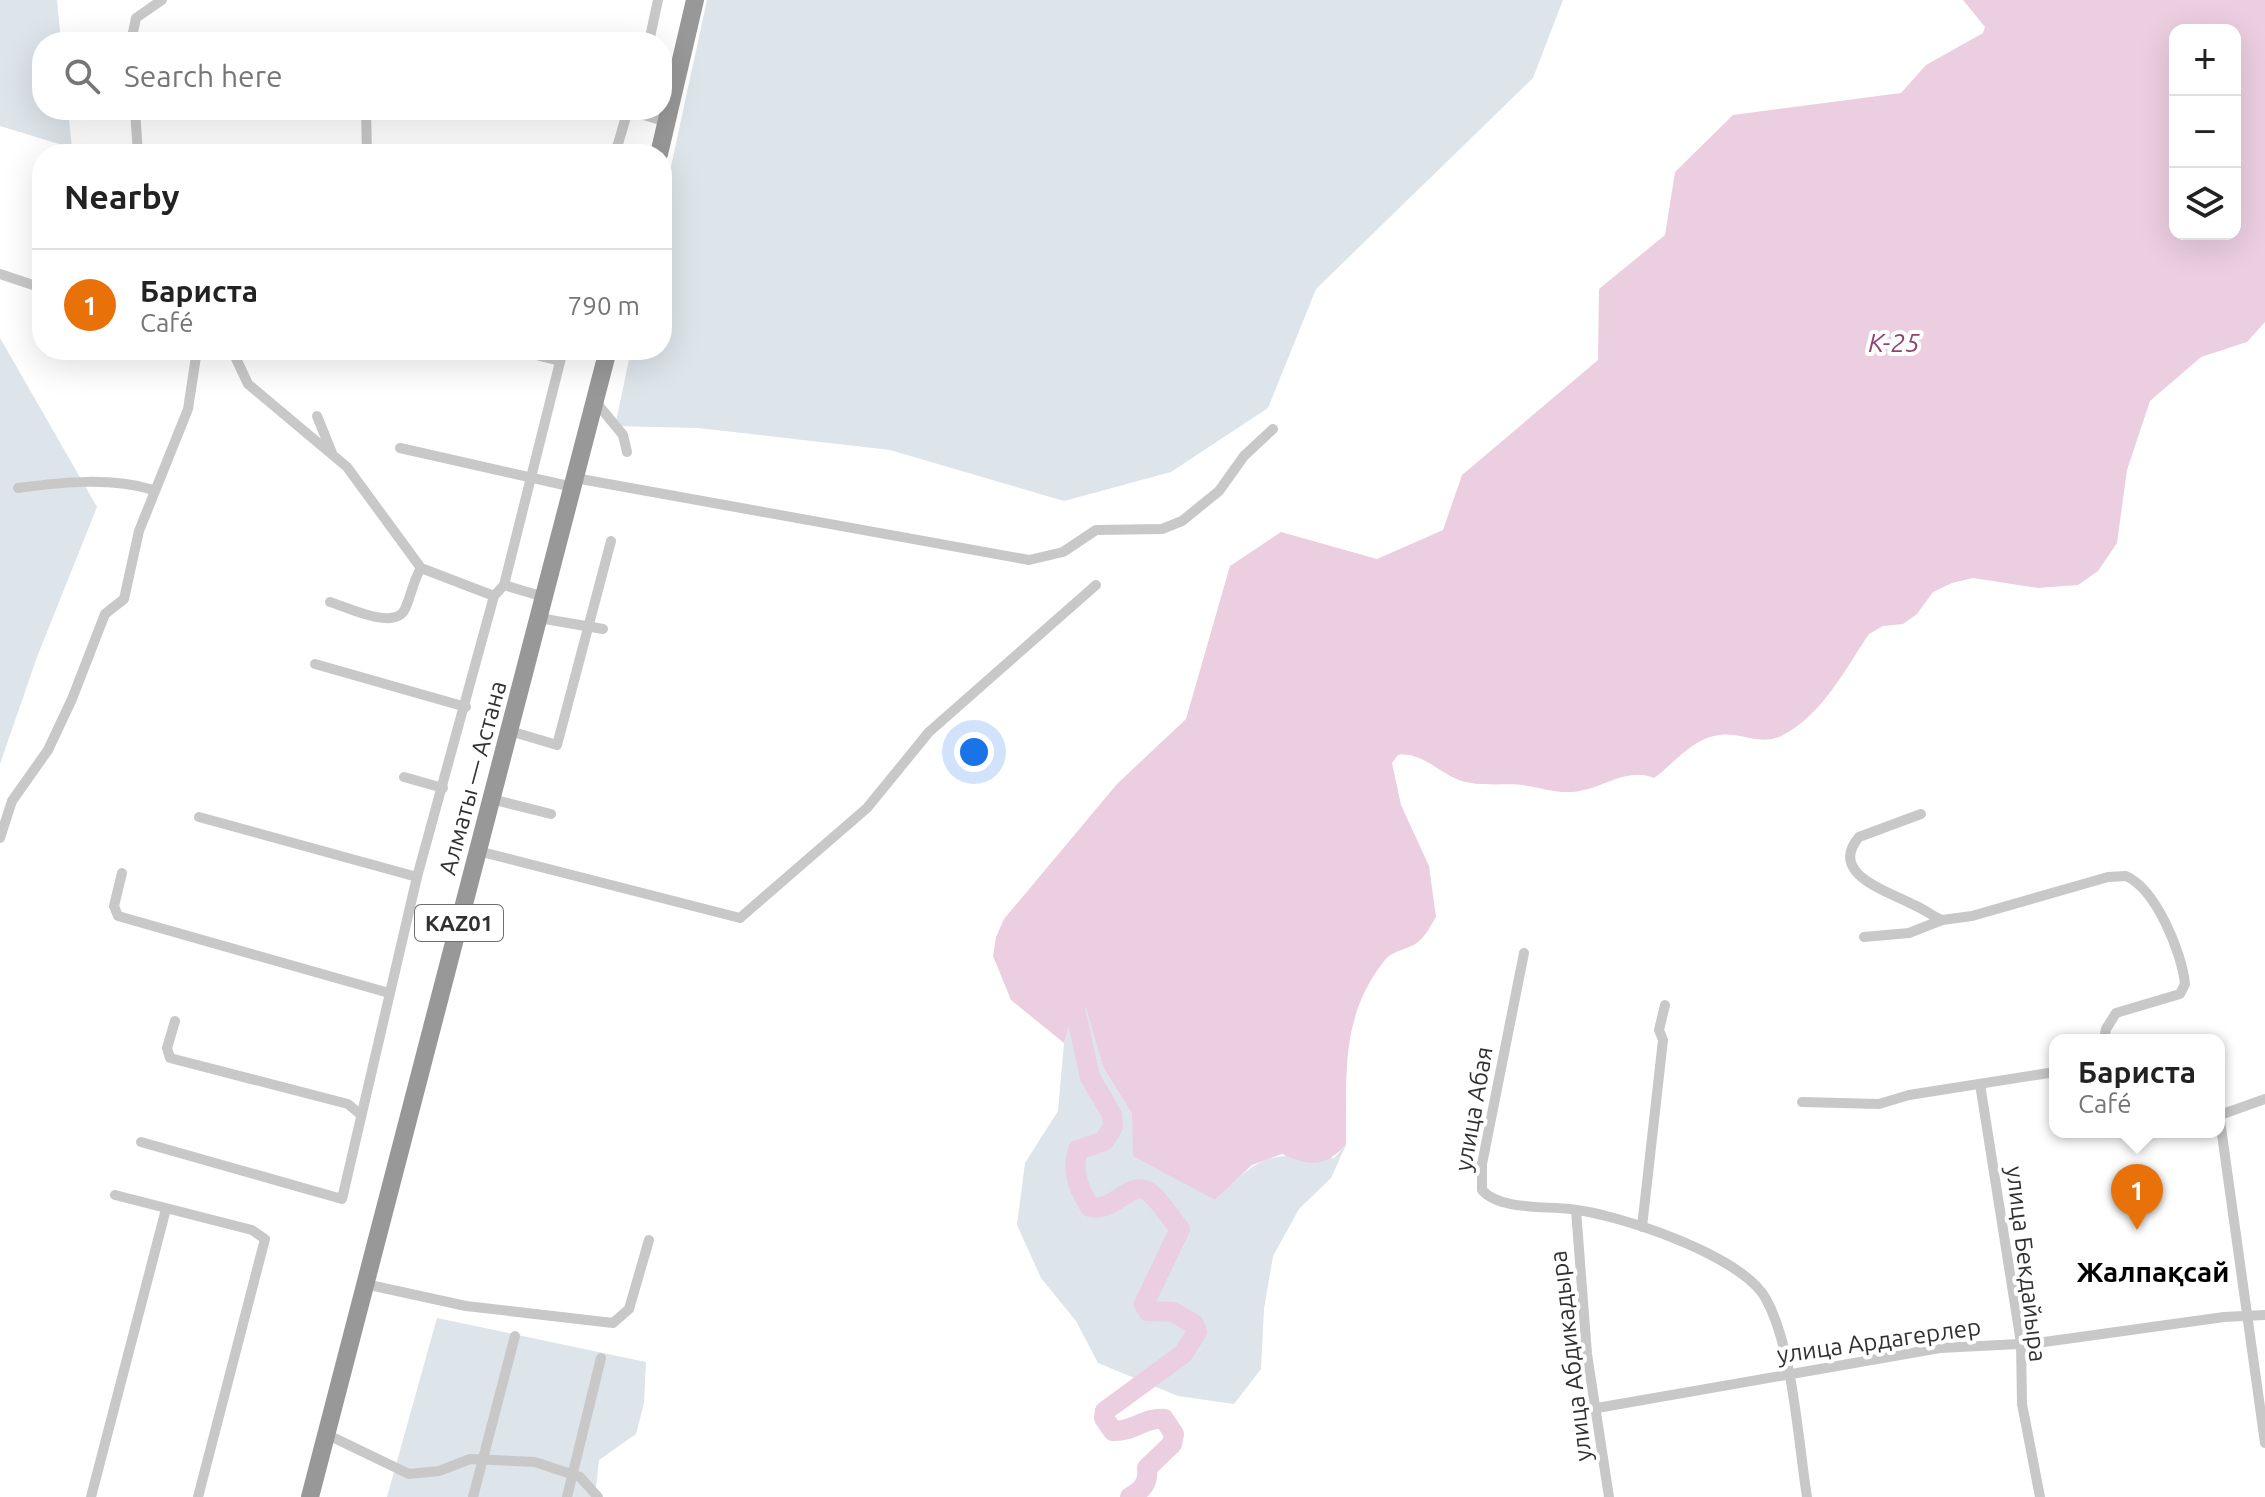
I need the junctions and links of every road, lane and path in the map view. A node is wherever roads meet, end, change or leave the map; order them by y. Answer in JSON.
{"nodes":[{"id":1,"x":162,"y":0,"type":"edge"},
{"id":2,"x":658,"y":0,"type":"edge"},
{"id":3,"x":695,"y":0,"type":"edge"},
{"id":4,"x":150,"y":4,"type":"edge"},
{"id":5,"x":133,"y":32,"type":"edge"},
{"id":6,"x":651,"y":32,"type":"edge"},
{"id":7,"x":672,"y":100,"type":"edge"},
{"id":8,"x":136,"y":120,"type":"edge"},
{"id":9,"x":366,"y":120,"type":"edge"},
{"id":10,"x":625,"y":120,"type":"edge"},
{"id":11,"x":660,"y":120,"type":"edge"},
{"id":12,"x":667,"y":122,"type":"joint"},
{"id":13,"x":137,"y":144,"type":"edge"},
{"id":14,"x":367,"y":144,"type":"edge"},
{"id":15,"x":618,"y":144,"type":"edge"},
{"id":16,"x":662,"y":144,"type":"edge"},
{"id":17,"x":0,"y":274,"type":"edge"},
{"id":18,"x":32,"y":285,"type":"edge"},
{"id":19,"x":195,"y":360,"type":"edge"},
{"id":20,"x":237,"y":360,"type":"edge"},
{"id":21,"x":561,"y":360,"type":"edge"},
{"id":22,"x":605,"y":360,"type":"edge"},
{"id":23,"x":595,"y":401,"type":"junction"},
{"id":24,"x":317,"y":416,"type":"dead end"},
{"id":25,"x":1273,"y":429,"type":"dead end"},
{"id":26,"x":400,"y":448,"type":"dead end"},
{"id":27,"x":627,"y":452,"type":"dead end"},
{"id":28,"x":332,"y":453,"type":"junction"},
{"id":29,"x":529,"y":477,"type":"junction"},
{"id":30,"x":574,"y":482,"type":"junction"},
{"id":31,"x":18,"y":488,"type":"dead end"},
{"id":32,"x":154,"y":490,"type":"junction"},
{"id":33,"x":611,"y":541,"type":"dead end"},
{"id":34,"x":421,"y":568,"type":"junction"},
{"id":35,"x":504,"y":585,"type":"junction"},
{"id":36,"x":1096,"y":585,"type":"dead end"},
{"id":37,"x":494,"y":596,"type":"junction"},
{"id":38,"x":544,"y":597,"type":"junction"},
{"id":39,"x":330,"y":602,"type":"dead end"},
{"id":40,"x":539,"y":618,"type":"junction"},
{"id":41,"x":590,"y":627,"type":"junction"},
{"id":42,"x":603,"y":629,"type":"dead end"},
{"id":43,"x":315,"y":664,"type":"dead end"},
{"id":44,"x":466,"y":707,"type":"junction"},
{"id":45,"x":510,"y":731,"type":"junction"},
{"id":46,"x":404,"y":777,"type":"dead end"},
{"id":47,"x":443,"y":788,"type":"junction"},
{"id":48,"x":491,"y":799,"type":"junction"},
{"id":49,"x":551,"y":814,"type":"dead end"},
{"id":50,"x":1921,"y":814,"type":"dead end"},
{"id":51,"x":199,"y":817,"type":"dead end"},
{"id":52,"x":0,"y":838,"type":"edge"},
{"id":53,"x":478,"y":851,"type":"junction"},
{"id":54,"x":122,"y":873,"type":"dead end"},
{"id":55,"x":417,"y":877,"type":"junction"},
{"id":56,"x":461,"y":913,"type":"junction"},
{"id":57,"x":1942,"y":920,"type":"junction"},
{"id":58,"x":496,"y":922,"type":"dead end"},
{"id":59,"x":1864,"y":937,"type":"dead end"},
{"id":60,"x":1524,"y":953,"type":"dead end"},
{"id":61,"x":389,"y":993,"type":"junction"},
{"id":62,"x":1665,"y":1005,"type":"dead end"},
{"id":63,"x":175,"y":1021,"type":"dead end"},
{"id":64,"x":2107,"y":1034,"type":"edge"},
{"id":65,"x":2049,"y":1073,"type":"edge"},
{"id":66,"x":1980,"y":1084,"type":"junction"},
{"id":67,"x":2265,"y":1099,"type":"edge"},
{"id":68,"x":1802,"y":1102,"type":"dead end"},
{"id":69,"x":2225,"y":1112,"type":"edge"},
{"id":70,"x":361,"y":1115,"type":"junction"},
{"id":71,"x":2222,"y":1138,"type":"edge"},
{"id":72,"x":141,"y":1142,"type":"dead end"},
{"id":73,"x":115,"y":1195,"type":"dead end"},
{"id":74,"x":166,"y":1209,"type":"junction"},
{"id":75,"x":1576,"y":1210,"type":"junction"},
{"id":76,"x":1642,"y":1227,"type":"junction"},
{"id":77,"x":649,"y":1240,"type":"dead end"},
{"id":78,"x":365,"y":1284,"type":"junction"},
{"id":79,"x":2265,"y":1315,"type":"edge"},
{"id":80,"x":2247,"y":1316,"type":"junction"},
{"id":81,"x":515,"y":1336,"type":"dead end"},
{"id":82,"x":2021,"y":1343,"type":"junction"},
{"id":83,"x":601,"y":1358,"type":"dead end"},
{"id":84,"x":1787,"y":1374,"type":"junction"},
{"id":85,"x":1597,"y":1408,"type":"junction"},
{"id":86,"x":326,"y":1434,"type":"junction"},
{"id":87,"x":2265,"y":1443,"type":"edge"},
{"id":88,"x":482,"y":1459,"type":"junction"},
{"id":89,"x":572,"y":1473,"type":"junction"},
{"id":90,"x":91,"y":1497,"type":"edge"},
{"id":91,"x":198,"y":1497,"type":"edge"},
{"id":92,"x":310,"y":1497,"type":"edge"},
{"id":93,"x":473,"y":1497,"type":"edge"},
{"id":94,"x":567,"y":1497,"type":"edge"},
{"id":95,"x":598,"y":1497,"type":"edge"},
{"id":96,"x":1609,"y":1497,"type":"edge"},
{"id":97,"x":1807,"y":1497,"type":"edge"},
{"id":98,"x":2040,"y":1497,"type":"edge"}],
"edges":[{"from":1,"to":4,"type":"street"},
{"from":2,"to":6,"type":"street"},
{"from":3,"to":7,"type":"highway"},
{"from":4,"to":5,"type":"street"},
{"from":8,"to":13,"type":"street"},
{"from":9,"to":14,"type":"street"},
{"from":10,"to":15,"type":"street"},
{"from":11,"to":12,"type":"street"},
{"from":12,"to":16,"type":"highway"},
{"from":17,"to":18,"type":"street"},
{"from":19,"to":32,"type":"street"},
{"from":20,"to":28,"type":"street"},
{"from":21,"to":29,"type":"street"},
{"from":22,"to":23,"type":"highway","name":"Алматы — Астана","number":"KАZ01"},
{"from":23,"to":27,"type":"street"},
{"from":23,"to":30,"type":"highway","name":"Алматы — Астана","number":"KАZ01"},
{"from":24,"to":28,"type":"street"},
{"from":25,"to":30,"type":"street"},
{"from":26,"to":29,"type":"street"},
{"from":28,"to":34,"type":"street"},
{"from":29,"to":30,"type":"street"},
{"from":29,"to":35,"type":"street"},
{"from":30,"to":38,"type":"highway","name":"Алматы — Астана","number":"KАZ01"},
{"from":31,"to":32,"type":"street"},
{"from":32,"to":52,"type":"street"},
{"from":33,"to":41,"type":"street"},
{"from":34,"to":37,"type":"street"},
{"from":34,"to":39,"type":"street"},
{"from":35,"to":37,"type":"street"},
{"from":35,"to":38,"type":"street"},
{"from":36,"to":53,"type":"street"},
{"from":37,"to":44,"type":"street"},
{"from":38,"to":40,"type":"highway","name":"Алматы — Астана","number":"KАZ01"},
{"from":40,"to":41,"type":"street"},
{"from":40,"to":45,"type":"highway","name":"Алматы — Астана","number":"KАZ01"},
{"from":41,"to":42,"type":"street"},
{"from":41,"to":45,"type":"street"},
{"from":43,"to":44,"type":"street"},
{"from":44,"to":47,"type":"street"},
{"from":45,"to":48,"type":"highway","name":"Алматы — Астана","number":"KАZ01"},
{"from":46,"to":47,"type":"street"},
{"from":47,"to":55,"type":"street"},
{"from":48,"to":49,"type":"street"},
{"from":48,"to":53,"type":"highway","name":"Алматы — Астана","number":"KАZ01"},
{"from":50,"to":57,"type":"street"},
{"from":51,"to":55,"type":"street"},
{"from":53,"to":56,"type":"highway","name":"Алматы — Астана","number":"KАZ01"},
{"from":54,"to":61,"type":"street"},
{"from":55,"to":61,"type":"street"},
{"from":56,"to":58,"type":"street"},
{"from":56,"to":78,"type":"highway","name":"Алматы — Астана","number":"KАZ01"},
{"from":57,"to":59,"type":"street"},
{"from":57,"to":64,"type":"street"},
{"from":60,"to":75,"type":"street","name":"улица Абая"},
{"from":61,"to":70,"type":"street"},
{"from":62,"to":76,"type":"street"},
{"from":63,"to":70,"type":"street"},
{"from":65,"to":66,"type":"street"},
{"from":66,"to":68,"type":"street"},
{"from":66,"to":82,"type":"street","name":"улица Бекдайыра"},
{"from":67,"to":69,"type":"street"},
{"from":70,"to":72,"type":"street"},
{"from":71,"to":80,"type":"street"},
{"from":73,"to":74,"type":"street"},
{"from":74,"to":90,"type":"street"},
{"from":74,"to":91,"type":"street"},
{"from":75,"to":76,"type":"street","name":"улица Абая"},
{"from":75,"to":85,"type":"street","name":"улица Абдикадыра"},
{"from":76,"to":84,"type":"street","name":"улица Абая"},
{"from":77,"to":78,"type":"street"},
{"from":78,"to":86,"type":"highway","name":"Алматы — Астана","number":"KАZ01"},
{"from":79,"to":80,"type":"street","name":"улица Ардагерлер"},
{"from":80,"to":82,"type":"street","name":"улица Ардагерлер"},
{"from":80,"to":87,"type":"street"},
{"from":81,"to":88,"type":"street"},
{"from":82,"to":84,"type":"street","name":"улица Ардагерлер"},
{"from":82,"to":98,"type":"street","name":"улица Бекдайыра"},
{"from":83,"to":89,"type":"street"},
{"from":84,"to":85,"type":"street","name":"улица Ардагерлер"},
{"from":84,"to":97,"type":"street","name":"улица Абая"},
{"from":85,"to":96,"type":"street","name":"улица Абдикадыра"},
{"from":86,"to":88,"type":"street"},
{"from":86,"to":92,"type":"highway","name":"Алматы — Астана","number":"KАZ01"},
{"from":88,"to":89,"type":"street"},
{"from":88,"to":93,"type":"street"},
{"from":89,"to":94,"type":"street"},
{"from":89,"to":95,"type":"street"}]}
